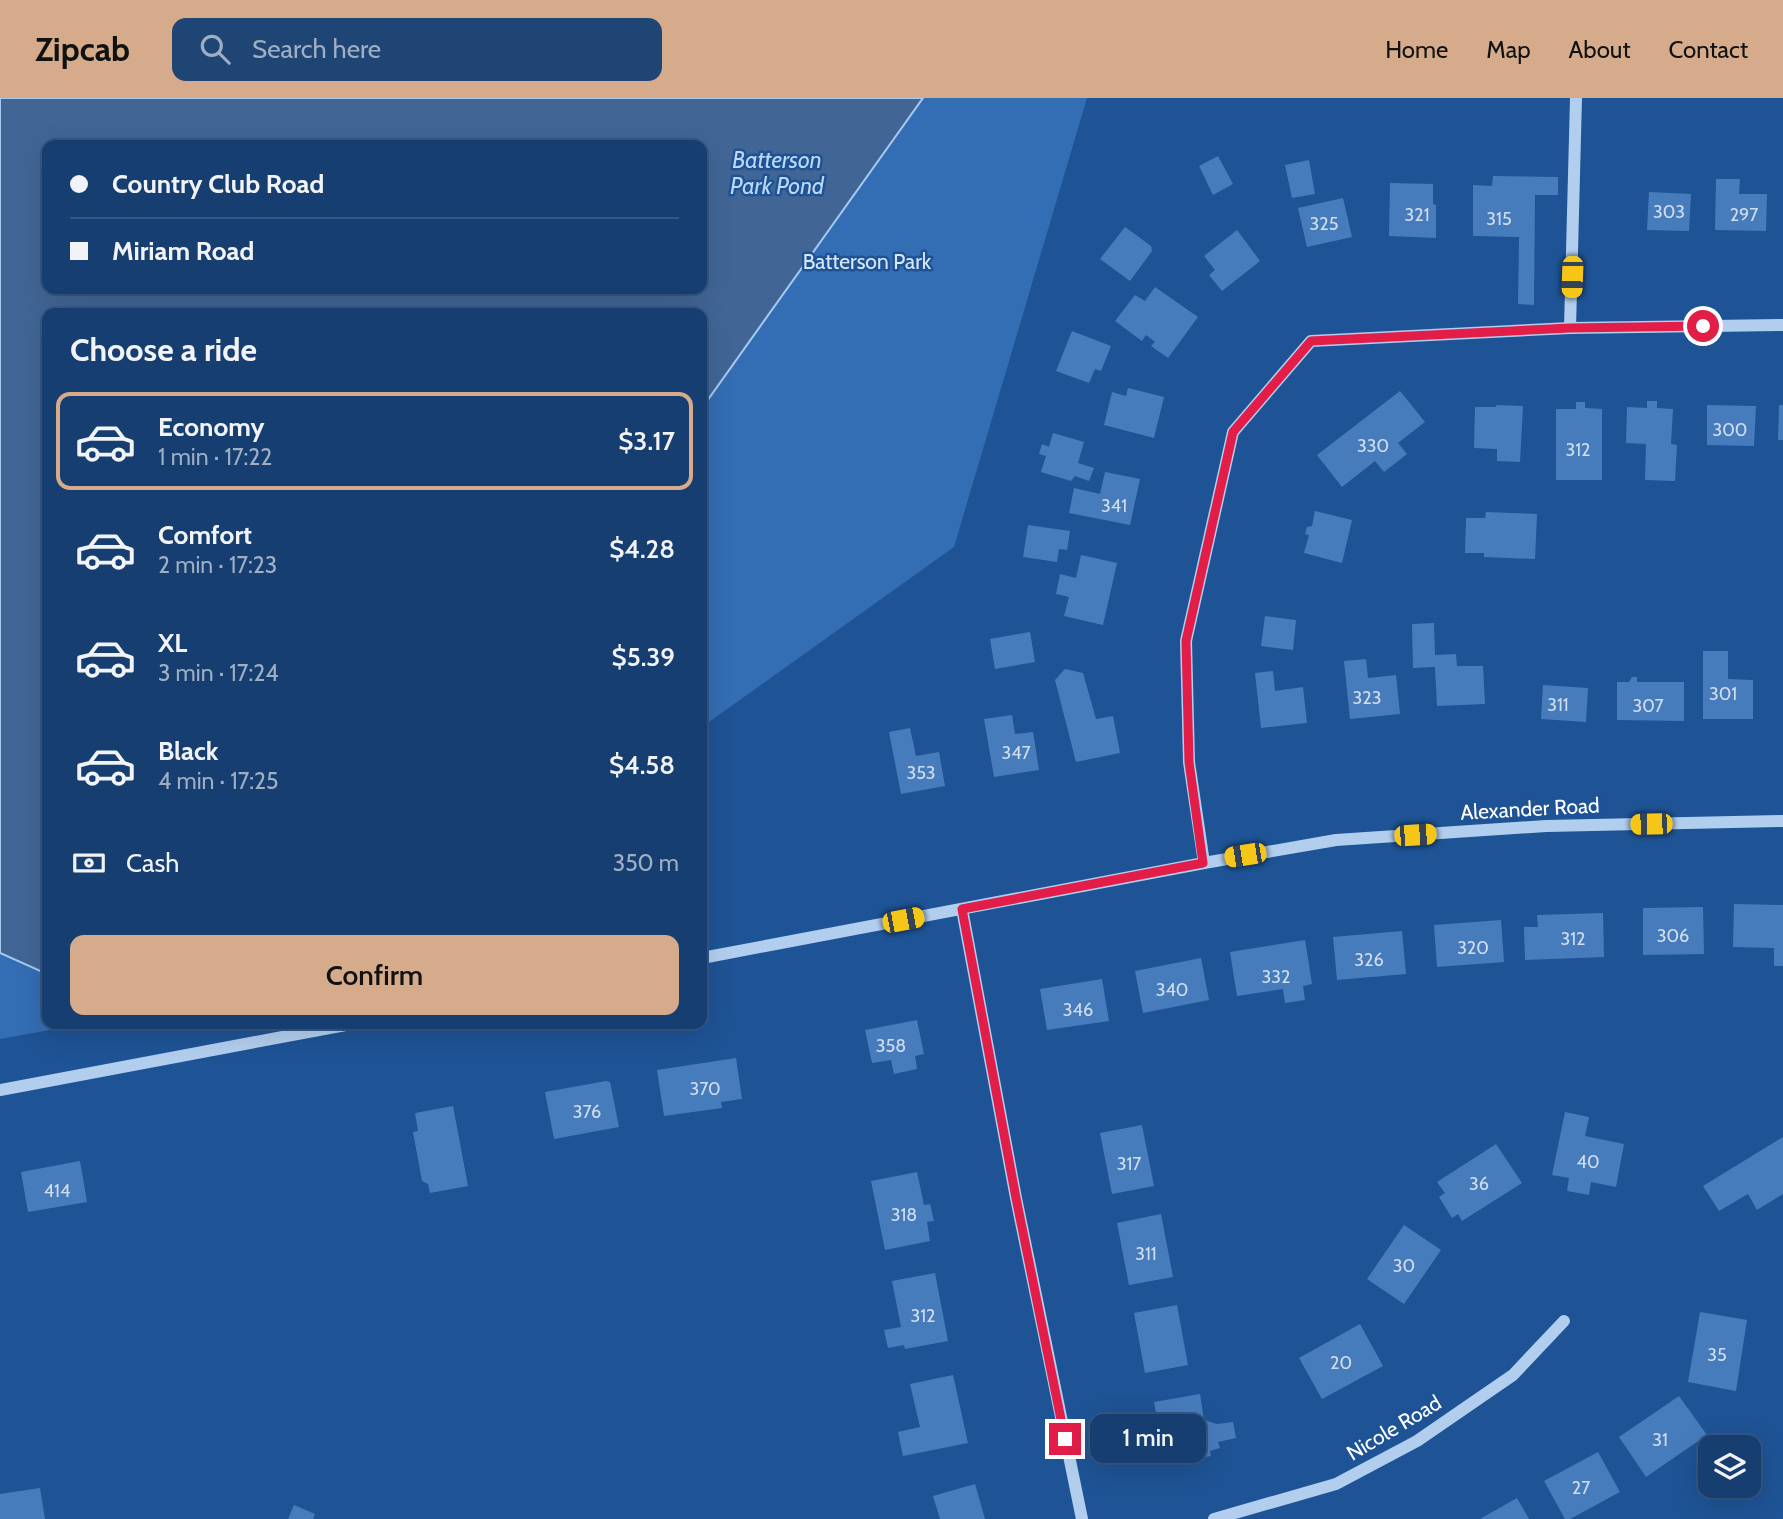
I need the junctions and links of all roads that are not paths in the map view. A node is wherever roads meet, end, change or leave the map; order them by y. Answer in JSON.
{"nodes":[{"id":1,"x":1576,"y":98,"type":"edge"},
{"id":2,"x":1783,"y":325,"type":"edge"},
{"id":3,"x":1570,"y":328,"type":"junction"},
{"id":4,"x":1783,"y":821,"type":"edge"},
{"id":5,"x":1203,"y":863,"type":"junction"},
{"id":6,"x":962,"y":909,"type":"junction"},
{"id":7,"x":707,"y":957,"type":"edge"},
{"id":8,"x":324,"y":1029,"type":"edge"},
{"id":9,"x":0,"y":1090,"type":"edge"},
{"id":10,"x":1564,"y":1321,"type":"dead end"},
{"id":11,"x":1082,"y":1519,"type":"edge"},
{"id":12,"x":1214,"y":1519,"type":"edge"}],
"edges":[{"from":1,"to":3,"type":"street"},
{"from":2,"to":3,"type":"street"},
{"from":3,"to":5,"type":"street"},
{"from":4,"to":5,"type":"street","name":"Alexander Road"},
{"from":5,"to":6,"type":"street","name":"Alexander Road"},
{"from":6,"to":7,"type":"street","name":"Alexander Road"},
{"from":6,"to":11,"type":"street"},
{"from":8,"to":9,"type":"street"},
{"from":10,"to":12,"type":"street","name":"Nicole Road"}]}
